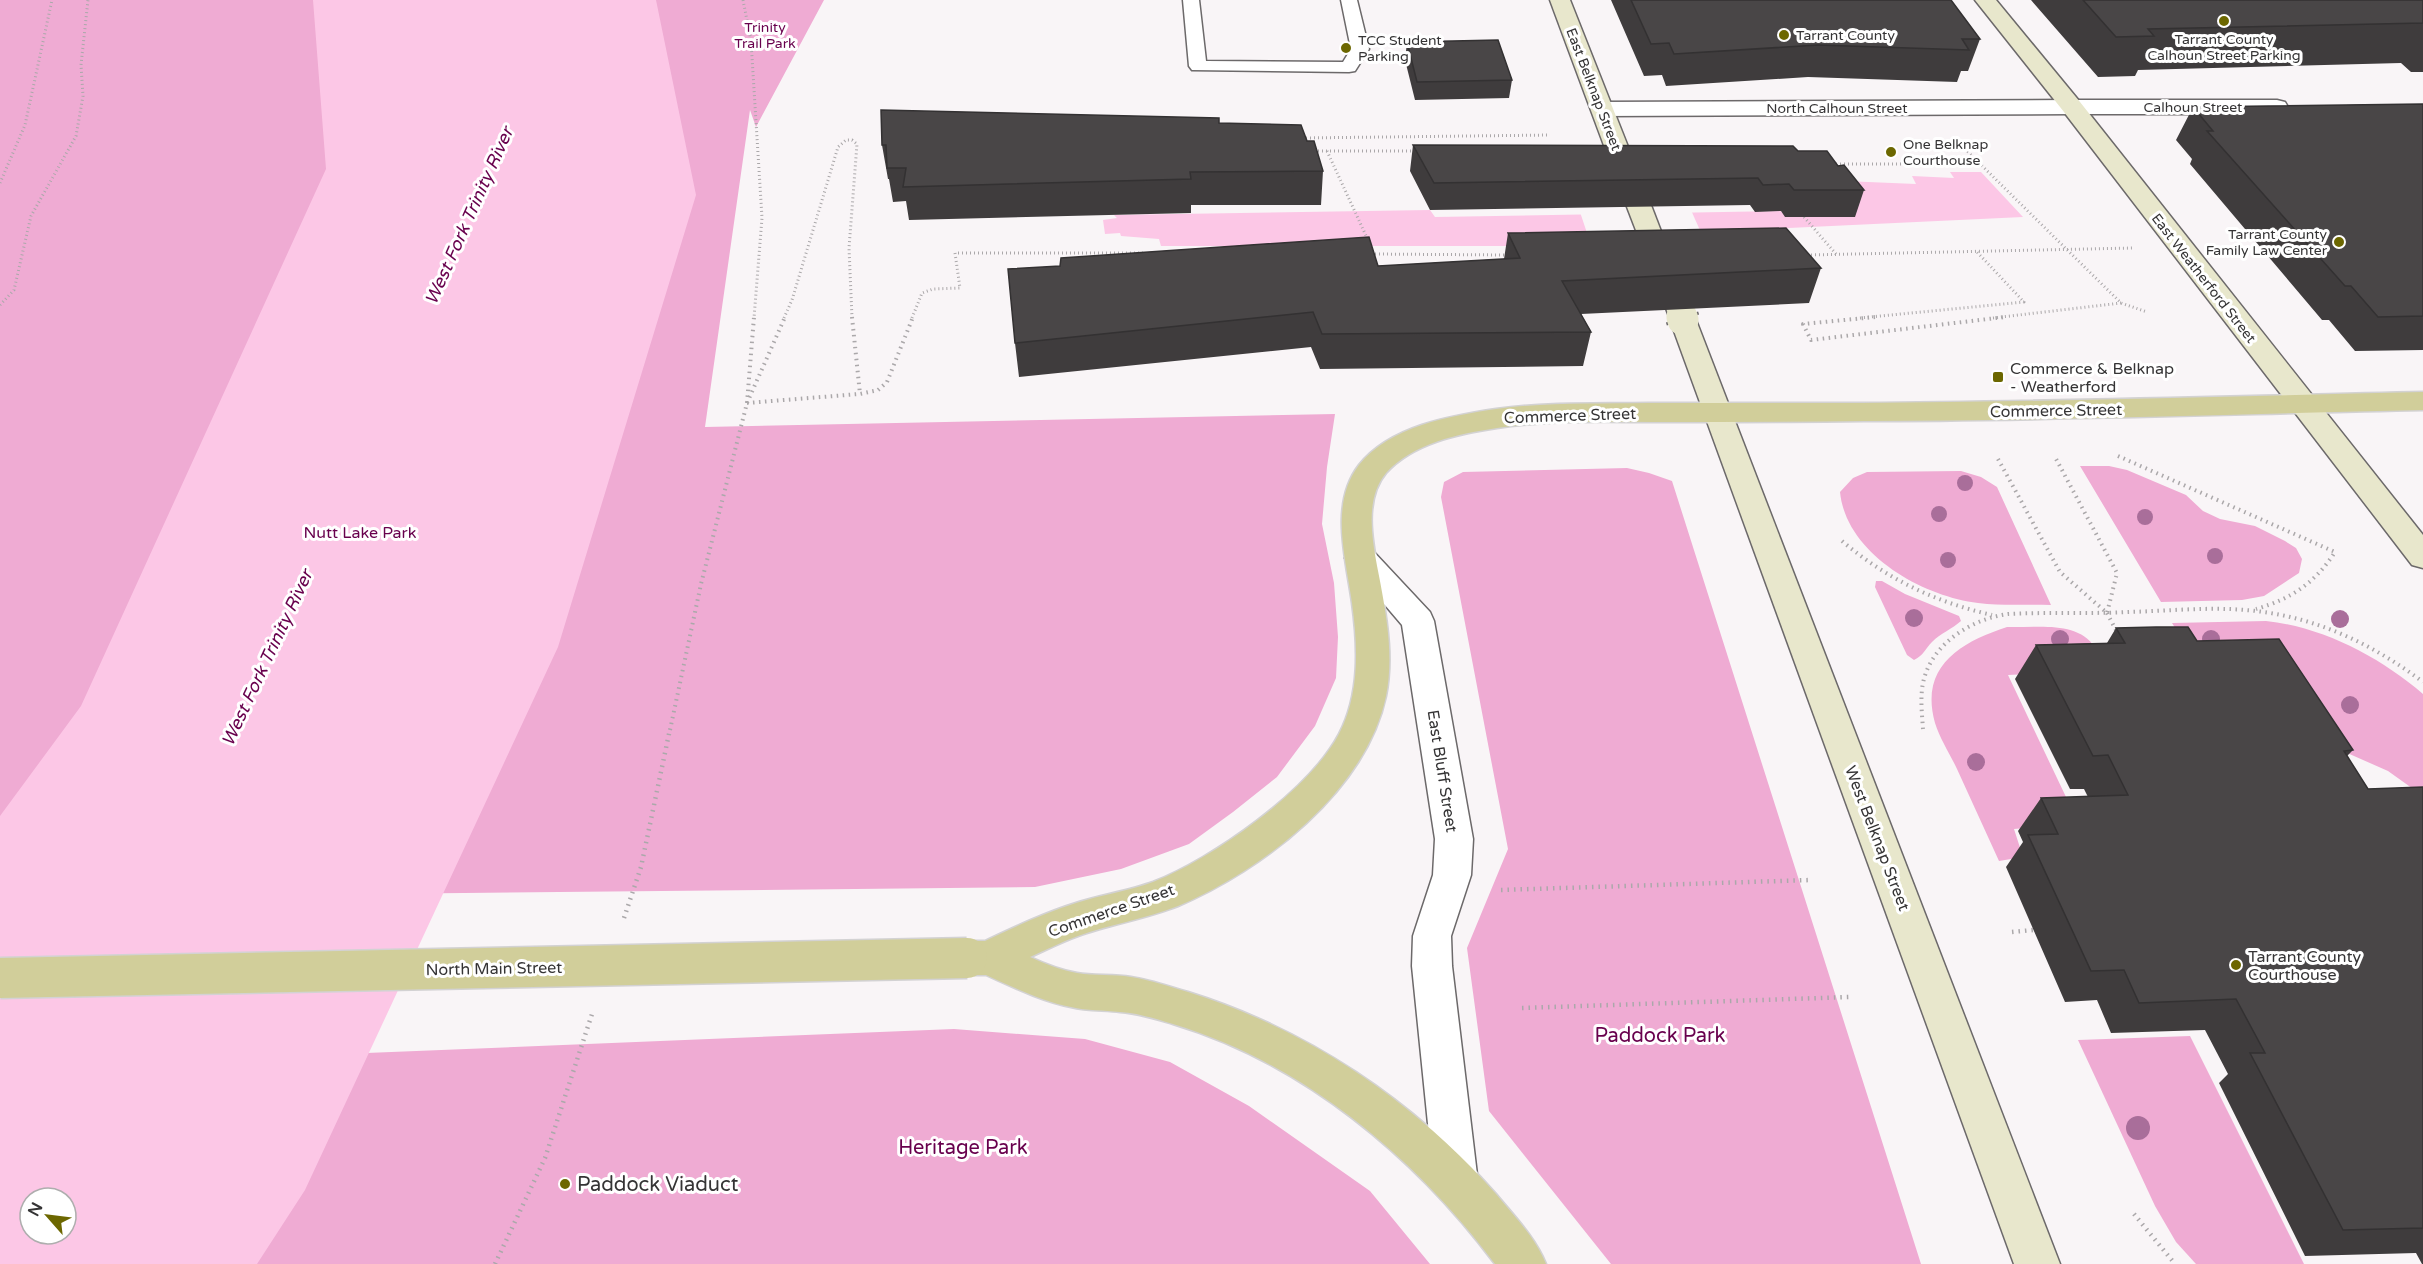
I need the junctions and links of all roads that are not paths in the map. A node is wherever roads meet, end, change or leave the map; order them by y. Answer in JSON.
{"nodes":[{"id":1,"x":1191,"y":0,"type":"edge"},
{"id":2,"x":1349,"y":0,"type":"edge"},
{"id":3,"x":1560,"y":0,"type":"edge"},
{"id":4,"x":1984,"y":0,"type":"edge"},
{"id":5,"x":2072,"y":107,"type":"junction"},
{"id":6,"x":2295,"y":107,"type":"edge"},
{"id":7,"x":1602,"y":109,"type":"junction"},
{"id":8,"x":2423,"y":401,"type":"edge"},
{"id":9,"x":2303,"y":405,"type":"junction"},
{"id":10,"x":1718,"y":413,"type":"junction"},
{"id":11,"x":2423,"y":557,"type":"edge"},
{"id":12,"x":1361,"y":558,"type":"junction"},
{"id":13,"x":977,"y":958,"type":"junction"},
{"id":14,"x":0,"y":978,"type":"edge"},
{"id":15,"x":1456,"y":1183,"type":"junction"},
{"id":16,"x":1523,"y":1264,"type":"edge"},
{"id":17,"x":2037,"y":1264,"type":"edge"}],
"edges":[{"from":1,"to":2,"type":"lane"},
{"from":3,"to":7,"type":"main road","name":"East Belknap Street"},
{"from":4,"to":5,"type":"main road","name":"East Weatherford Street"},
{"from":5,"to":6,"type":"street","name":"Calhoun Street"},
{"from":5,"to":7,"type":"street","name":"North Calhoun Street"},
{"from":5,"to":9,"type":"main road","name":"East Weatherford Street"},
{"from":7,"to":10,"type":"main road","name":"East Belknap Street","bridge":true},
{"from":8,"to":9,"type":"main road","name":"Commerce Street"},
{"from":9,"to":10,"type":"main road","name":"Commerce Street"},
{"from":9,"to":11,"type":"main road","name":"East Weatherford Street"},
{"from":10,"to":12,"type":"main road","name":"Commerce Street"},
{"from":10,"to":17,"type":"main road","name":"West Belknap Street"},
{"from":12,"to":13,"type":"main road","name":"Commerce Street"},
{"from":12,"to":15,"type":"street","name":"East Bluff Street"},
{"from":13,"to":14,"type":"main road","name":"North Main Street","bridge":true},
{"from":13,"to":15,"type":"main road"},
{"from":15,"to":16,"type":"main road"}]}
